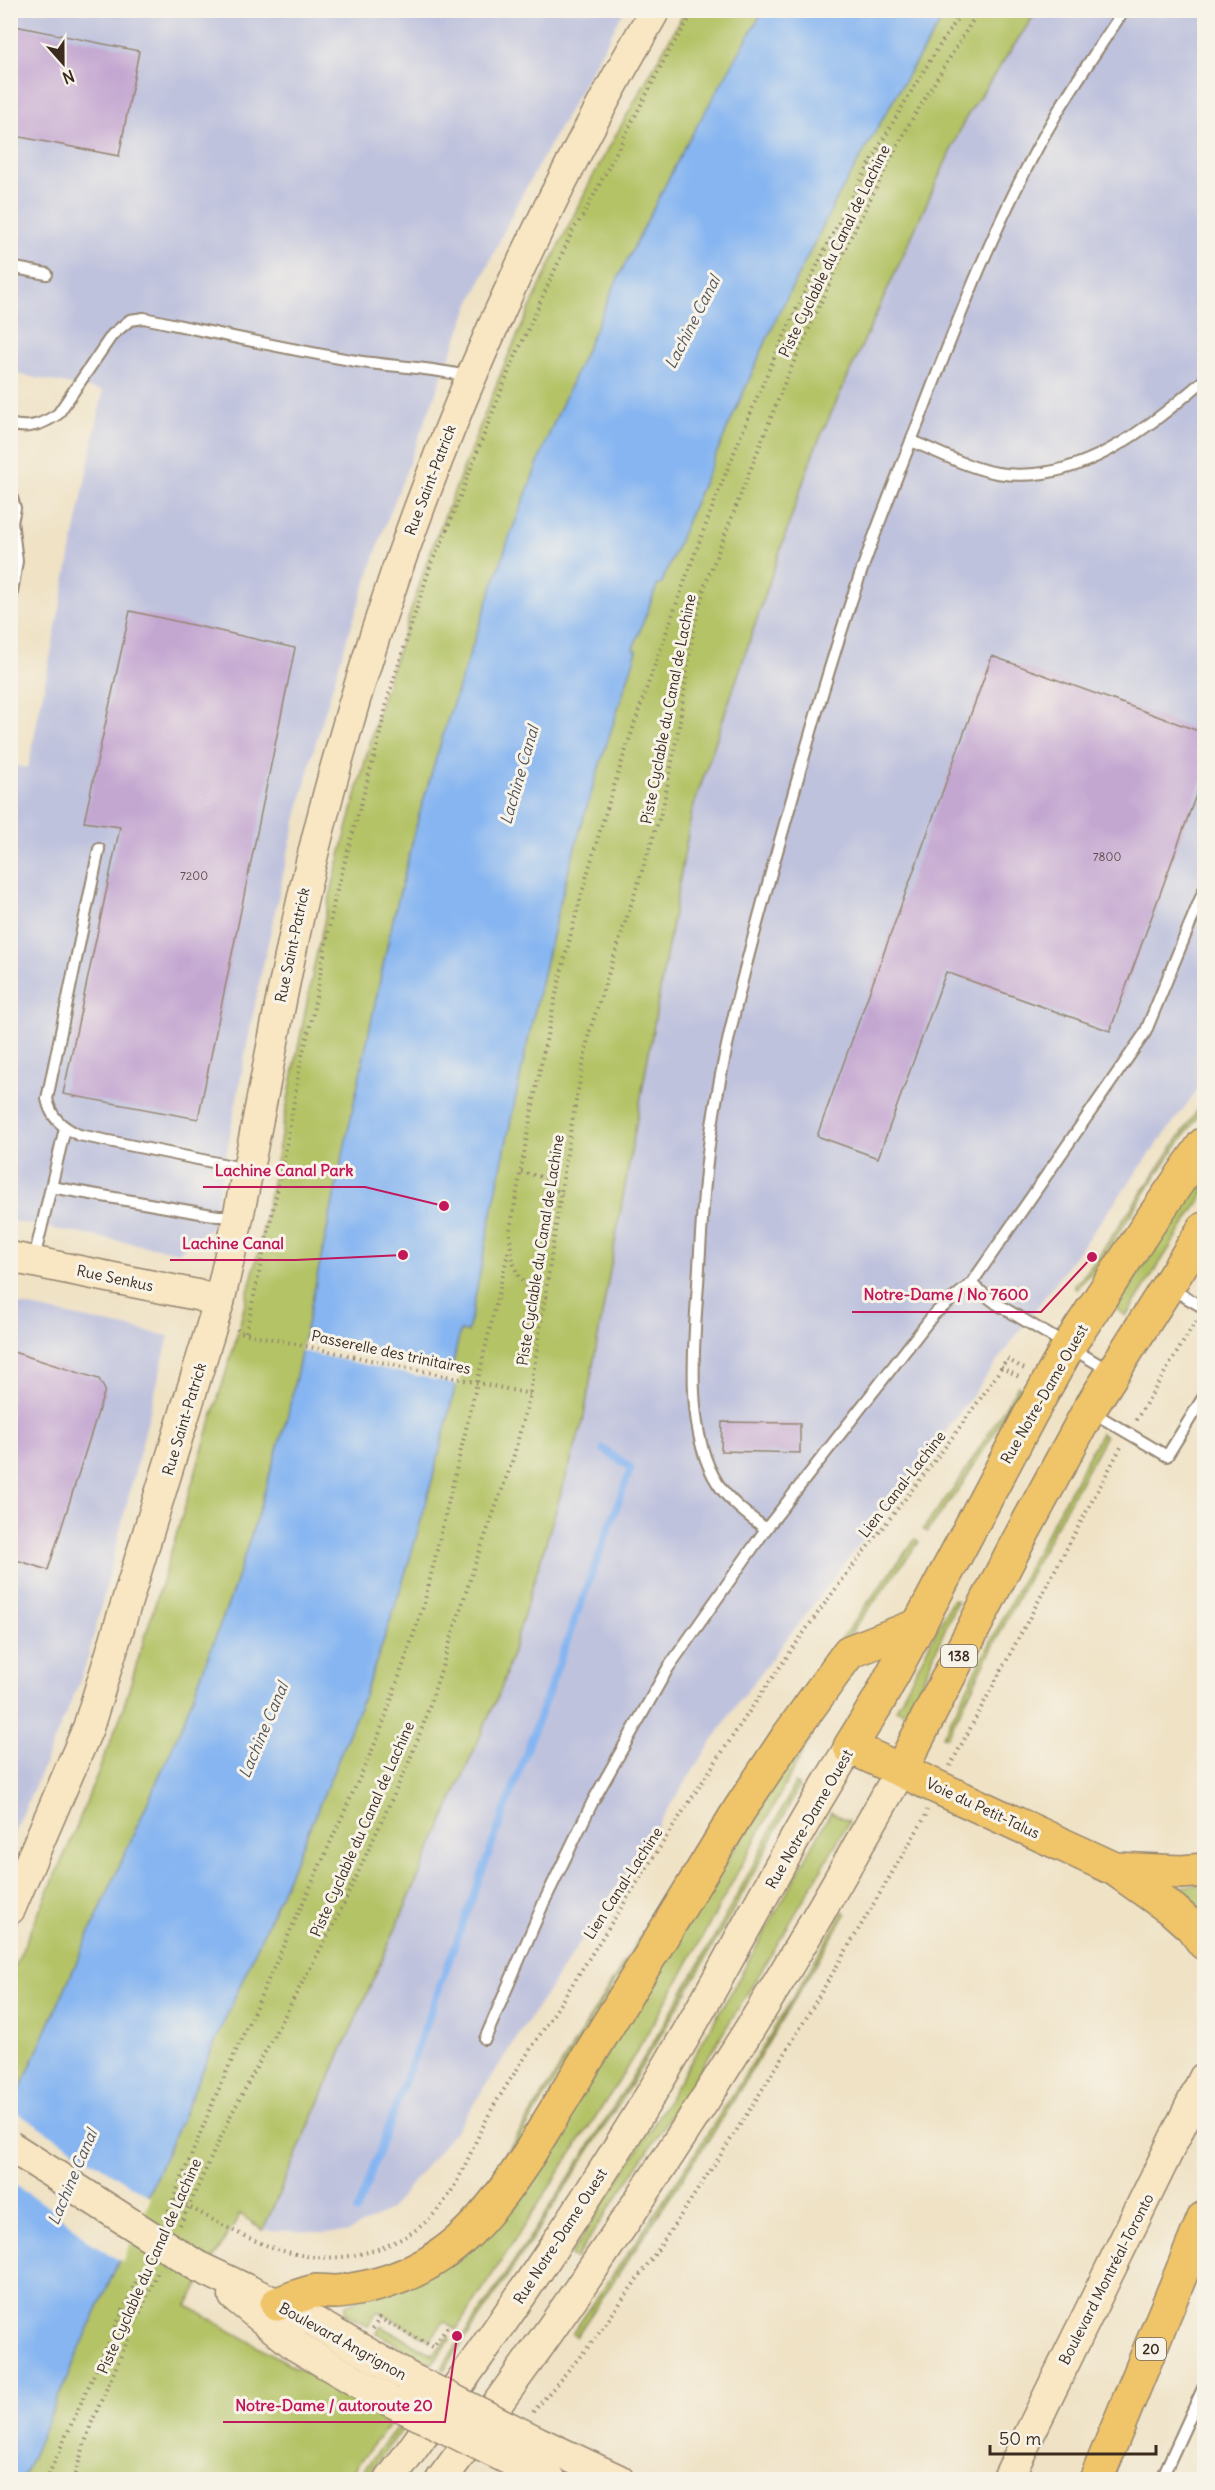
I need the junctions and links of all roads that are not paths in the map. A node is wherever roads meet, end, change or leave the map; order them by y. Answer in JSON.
{"nodes":[{"id":1,"x":655,"y":10,"type":"edge"},
{"id":2,"x":1124,"y":10,"type":"edge"},
{"id":3,"x":10,"y":267,"type":"edge"},
{"id":4,"x":47,"y":274,"type":"dead end"},
{"id":5,"x":469,"y":377,"type":"junction"},
{"id":6,"x":1204,"y":380,"type":"edge"},
{"id":7,"x":10,"y":424,"type":"edge"},
{"id":8,"x":911,"y":441,"type":"junction"},
{"id":9,"x":10,"y":491,"type":"edge"},
{"id":10,"x":11,"y":524,"type":"edge"},
{"id":11,"x":10,"y":605,"type":"edge"},
{"id":12,"x":99,"y":849,"type":"dead end"},
{"id":13,"x":1204,"y":890,"type":"edge"},
{"id":14,"x":65,"y":1128,"type":"junction"},
{"id":15,"x":1204,"y":1144,"type":"edge"},
{"id":16,"x":247,"y":1169,"type":"junction"},
{"id":17,"x":51,"y":1187,"type":"junction"},
{"id":18,"x":238,"y":1216,"type":"junction"},
{"id":19,"x":1204,"y":1229,"type":"edge"},
{"id":20,"x":22,"y":1259,"type":"edge"},
{"id":21,"x":971,"y":1284,"type":"junction"},
{"id":22,"x":1168,"y":1287,"type":"junction"},
{"id":23,"x":219,"y":1302,"type":"junction"},
{"id":24,"x":1204,"y":1308,"type":"edge"},
{"id":25,"x":1068,"y":1347,"type":"junction"},
{"id":26,"x":1113,"y":1372,"type":"junction"},
{"id":27,"x":1204,"y":1396,"type":"edge"},
{"id":28,"x":1089,"y":1410,"type":"junction"},
{"id":29,"x":766,"y":1529,"type":"junction"},
{"id":30,"x":919,"y":1625,"type":"junction"},
{"id":31,"x":850,"y":1747,"type":"junction"},
{"id":32,"x":901,"y":1770,"type":"junction"},
{"id":33,"x":1115,"y":1869,"type":"junction"},
{"id":34,"x":1204,"y":1870,"type":"edge"},
{"id":35,"x":10,"y":1910,"type":"edge"},
{"id":36,"x":1204,"y":1943,"type":"edge"},
{"id":37,"x":485,"y":2039,"type":"dead end"},
{"id":38,"x":1204,"y":2078,"type":"edge"},
{"id":39,"x":10,"y":2146,"type":"edge"},
{"id":40,"x":1204,"y":2218,"type":"edge"},
{"id":41,"x":197,"y":2266,"type":"junction"},
{"id":42,"x":277,"y":2304,"type":"junction"},
{"id":43,"x":1204,"y":2386,"type":"edge"},
{"id":44,"x":390,"y":2480,"type":"edge"},
{"id":45,"x":441,"y":2480,"type":"edge"},
{"id":46,"x":551,"y":2480,"type":"edge"},
{"id":47,"x":619,"y":2480,"type":"edge"},
{"id":48,"x":1007,"y":2480,"type":"edge"},
{"id":49,"x":1096,"y":2480,"type":"edge"},
{"id":50,"x":1161,"y":2480,"type":"edge"}],
"edges":[{"from":1,"to":5,"type":"main road","name":"Rue Saint-Patrick"},
{"from":2,"to":8,"type":"lane"},
{"from":3,"to":4,"type":"lane"},
{"from":5,"to":7,"type":"lane"},
{"from":5,"to":16,"type":"main road","name":"Rue Saint-Patrick"},
{"from":6,"to":8,"type":"lane"},
{"from":8,"to":29,"type":"lane"},
{"from":9,"to":10,"type":"lane"},
{"from":10,"to":11,"type":"lane"},
{"from":12,"to":14,"type":"lane"},
{"from":13,"to":21,"type":"lane"},
{"from":14,"to":16,"type":"lane"},
{"from":14,"to":17,"type":"lane"},
{"from":15,"to":25,"type":"main road","name":"Rue Notre-Dame Ouest"},
{"from":16,"to":18,"type":"main road","name":"Rue Saint-Patrick"},
{"from":17,"to":18,"type":"lane"},
{"from":17,"to":20,"type":"lane"},
{"from":18,"to":23,"type":"main road","name":"Rue Saint-Patrick"},
{"from":19,"to":22,"type":"main road","number":"138"},
{"from":20,"to":23,"type":"main road","name":"Rue Senkus"},
{"from":21,"to":25,"type":"lane"},
{"from":21,"to":29,"type":"lane"},
{"from":22,"to":24,"type":"lane"},
{"from":22,"to":26,"type":"main road","number":"138"},
{"from":23,"to":35,"type":"main road","name":"Rue Saint-Patrick"},
{"from":25,"to":26,"type":"lane"},
{"from":25,"to":30,"type":"main road","name":"Rue Notre-Dame Ouest"},
{"from":26,"to":28,"type":"main road","number":"138"},
{"from":27,"to":28,"type":"lane"},
{"from":28,"to":32,"type":"main road","number":"138"},
{"from":29,"to":37,"type":"lane"},
{"from":30,"to":31,"type":"main road","name":"Rue Notre-Dame Ouest"},
{"from":30,"to":42,"type":"main road"},
{"from":31,"to":32,"type":"main road","name":"Voie du Petit-Talus"},
{"from":31,"to":44,"type":"main road","name":"Rue Notre-Dame Ouest"},
{"from":32,"to":33,"type":"main road","name":"Voie du Petit-Talus"},
{"from":32,"to":45,"type":"main road"},
{"from":33,"to":34,"type":"main road"},
{"from":33,"to":36,"type":"main road"},
{"from":38,"to":48,"type":"main road","name":"Boulevard Montréal-Toronto"},
{"from":39,"to":41,"type":"main road","name":"Boulevard Angrignon","bridge":true},
{"from":40,"to":49,"type":"main road","number":"20"},
{"from":41,"to":42,"type":"main road","name":"Boulevard Angrignon"},
{"from":41,"to":46,"type":"main road","name":"Boulevard Angrignon","bridge":true},
{"from":42,"to":47,"type":"main road","name":"Boulevard Angrignon","bridge":true},
{"from":43,"to":50,"type":"lane"}]}
